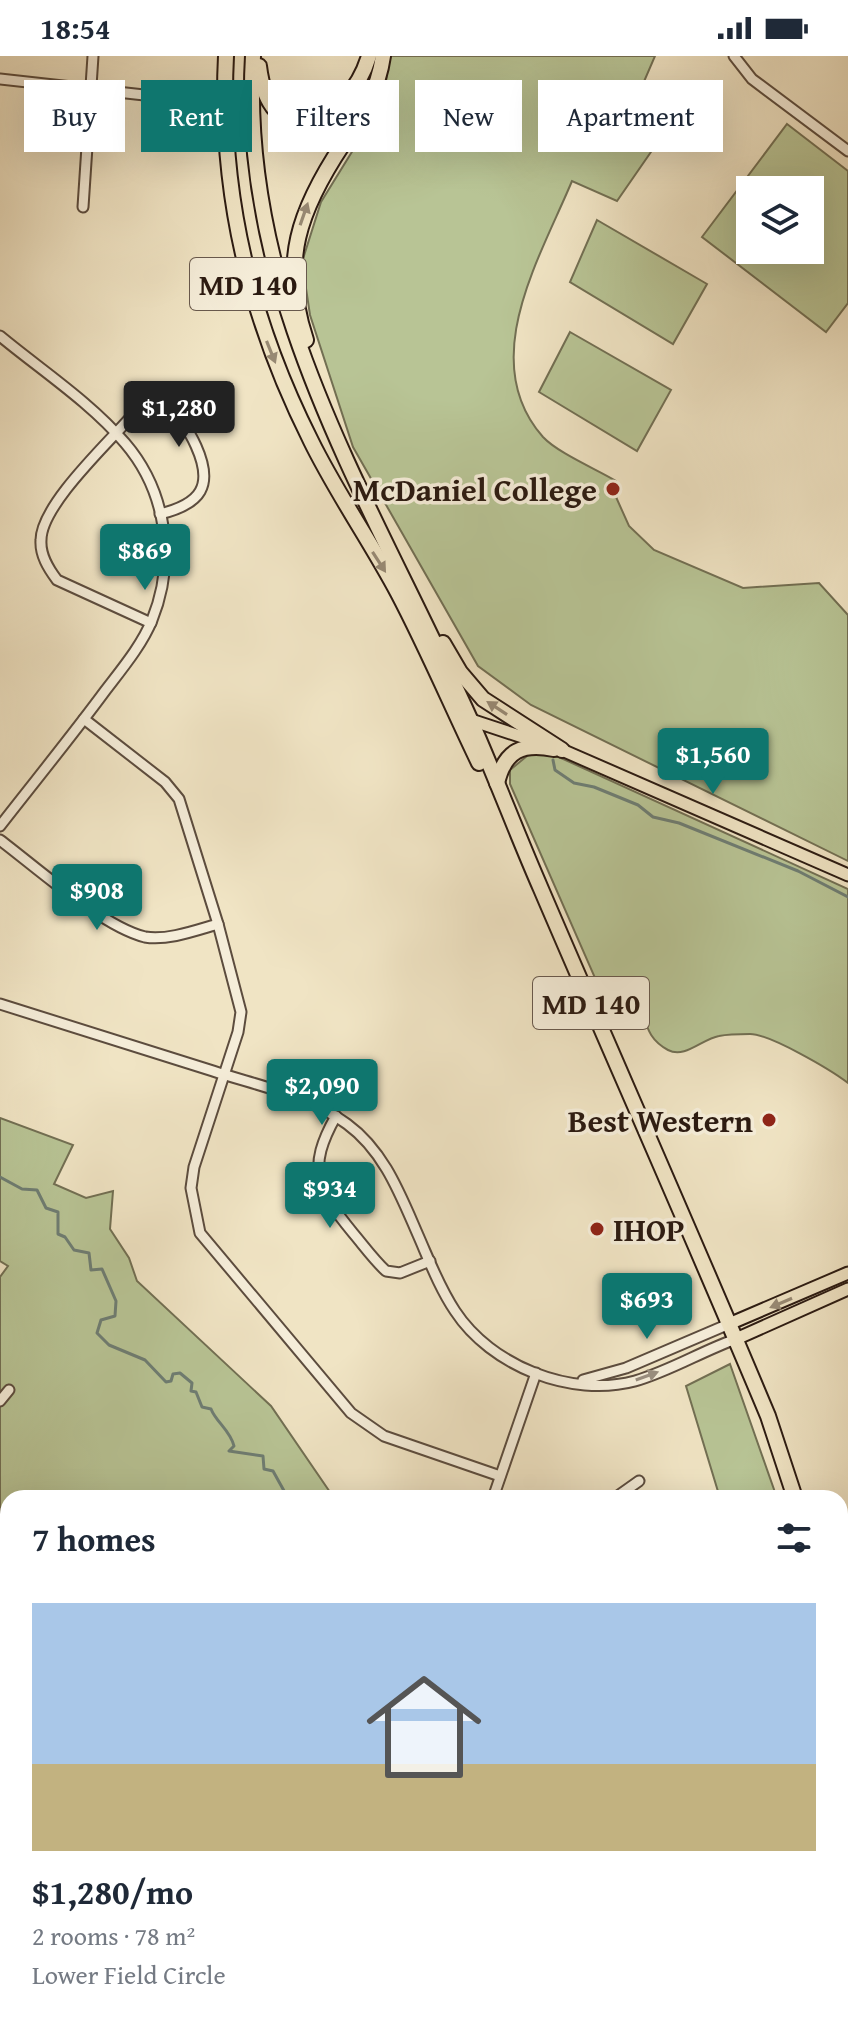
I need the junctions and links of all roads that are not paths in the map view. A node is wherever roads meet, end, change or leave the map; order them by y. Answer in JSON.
{"nodes":[{"id":1,"x":93,"y":56,"type":"edge"},
{"id":2,"x":226,"y":56,"type":"edge"},
{"id":3,"x":253,"y":56,"type":"edge"},
{"id":4,"x":259,"y":56,"type":"edge"},
{"id":5,"x":369,"y":56,"type":"edge"},
{"id":6,"x":383,"y":56,"type":"edge"},
{"id":7,"x":734,"y":56,"type":"edge"},
{"id":8,"x":0,"y":79,"type":"edge"},
{"id":9,"x":92,"y":80,"type":"edge"},
{"id":10,"x":226,"y":80,"type":"edge"},
{"id":11,"x":24,"y":82,"type":"edge"},
{"id":12,"x":848,"y":151,"type":"edge"},
{"id":13,"x":87,"y":152,"type":"edge"},
{"id":14,"x":229,"y":152,"type":"edge"},
{"id":15,"x":83,"y":207,"type":"dead end"},
{"id":16,"x":0,"y":336,"type":"edge"},
{"id":17,"x":116,"y":433,"type":"junction"},
{"id":18,"x":160,"y":514,"type":"junction"},
{"id":19,"x":392,"y":552,"type":"junction"},
{"id":20,"x":404,"y":577,"type":"junction"},
{"id":21,"x":151,"y":623,"type":"junction"},
{"id":22,"x":463,"y":718,"type":"junction"},
{"id":23,"x":84,"y":719,"type":"junction"},
{"id":24,"x":562,"y":750,"type":"junction"},
{"id":25,"x":497,"y":783,"type":"junction"},
{"id":26,"x":0,"y":826,"type":"edge"},
{"id":27,"x":0,"y":840,"type":"edge"},
{"id":28,"x":848,"y":875,"type":"edge"},
{"id":29,"x":539,"y":885,"type":"junction"},
{"id":30,"x":218,"y":924,"type":"junction"},
{"id":31,"x":0,"y":1004,"type":"edge"},
{"id":32,"x":224,"y":1075,"type":"junction"},
{"id":33,"x":336,"y":1116,"type":"junction"},
{"id":34,"x":430,"y":1261,"type":"junction"},
{"id":35,"x":848,"y":1273,"type":"edge"},
{"id":36,"x":848,"y":1289,"type":"edge"},
{"id":37,"x":729,"y":1324,"type":"junction"},
{"id":38,"x":736,"y":1339,"type":"junction"},
{"id":39,"x":536,"y":1373,"type":"junction"},
{"id":40,"x":571,"y":1382,"type":"junction"},
{"id":41,"x":9,"y":1390,"type":"dead end"},
{"id":42,"x":0,"y":1401,"type":"edge"},
{"id":43,"x":500,"y":1476,"type":"junction"},
{"id":44,"x":639,"y":1481,"type":"dead end"},
{"id":45,"x":496,"y":1490,"type":"edge"},
{"id":46,"x":626,"y":1490,"type":"edge"},
{"id":47,"x":792,"y":1490,"type":"edge"}],
"edges":[{"from":1,"to":9,"type":"street"},
{"from":2,"to":10,"type":"highway","number":"MD 140"},
{"from":3,"to":19,"type":"highway","number":"MD 140"},
{"from":4,"to":5,"type":"highway"},
{"from":19,"to":6,"type":"highway","one_way":true},
{"from":7,"to":12,"type":"street"},
{"from":8,"to":11,"type":"street"},
{"from":13,"to":15,"type":"street"},
{"from":14,"to":22,"type":"highway","number":"MD 140","one_way":true},
{"from":16,"to":17,"type":"street"},
{"from":17,"to":18,"type":"street"},
{"from":17,"to":18,"type":"street"},
{"from":17,"to":21,"type":"street"},
{"from":18,"to":21,"type":"street"},
{"from":19,"to":20,"type":"highway","number":"MD 140"},
{"from":20,"to":22,"type":"highway","number":"MD 140"},
{"from":24,"to":20,"type":"highway","one_way":true},
{"from":21,"to":23,"type":"street"},
{"from":22,"to":24,"type":"main road"},
{"from":22,"to":25,"type":"highway","number":"MD 140"},
{"from":22,"to":29,"type":"highway","number":"MD 140"},
{"from":23,"to":26,"type":"street"},
{"from":23,"to":30,"type":"street"},
{"from":24,"to":25,"type":"highway"},
{"from":24,"to":28,"type":"main road"},
{"from":25,"to":29,"type":"highway","number":"MD 140"},
{"from":27,"to":30,"type":"street"},
{"from":29,"to":37,"type":"highway","number":"MD 140"},
{"from":30,"to":32,"type":"street"},
{"from":31,"to":32,"type":"street"},
{"from":32,"to":33,"type":"street"},
{"from":32,"to":43,"type":"street"},
{"from":33,"to":34,"type":"street"},
{"from":33,"to":34,"type":"street"},
{"from":34,"to":39,"type":"street"},
{"from":35,"to":37,"type":"main road","one_way":true},
{"from":36,"to":38,"type":"main road"},
{"from":37,"to":38,"type":"highway","number":"MD 140"},
{"from":37,"to":40,"type":"street"},
{"from":40,"to":38,"type":"street","one_way":true},
{"from":38,"to":47,"type":"highway","number":"MD 140"},
{"from":39,"to":40,"type":"street"},
{"from":39,"to":43,"type":"street"},
{"from":41,"to":42,"type":"street"},
{"from":43,"to":45,"type":"street"},
{"from":44,"to":46,"type":"street"}]}
